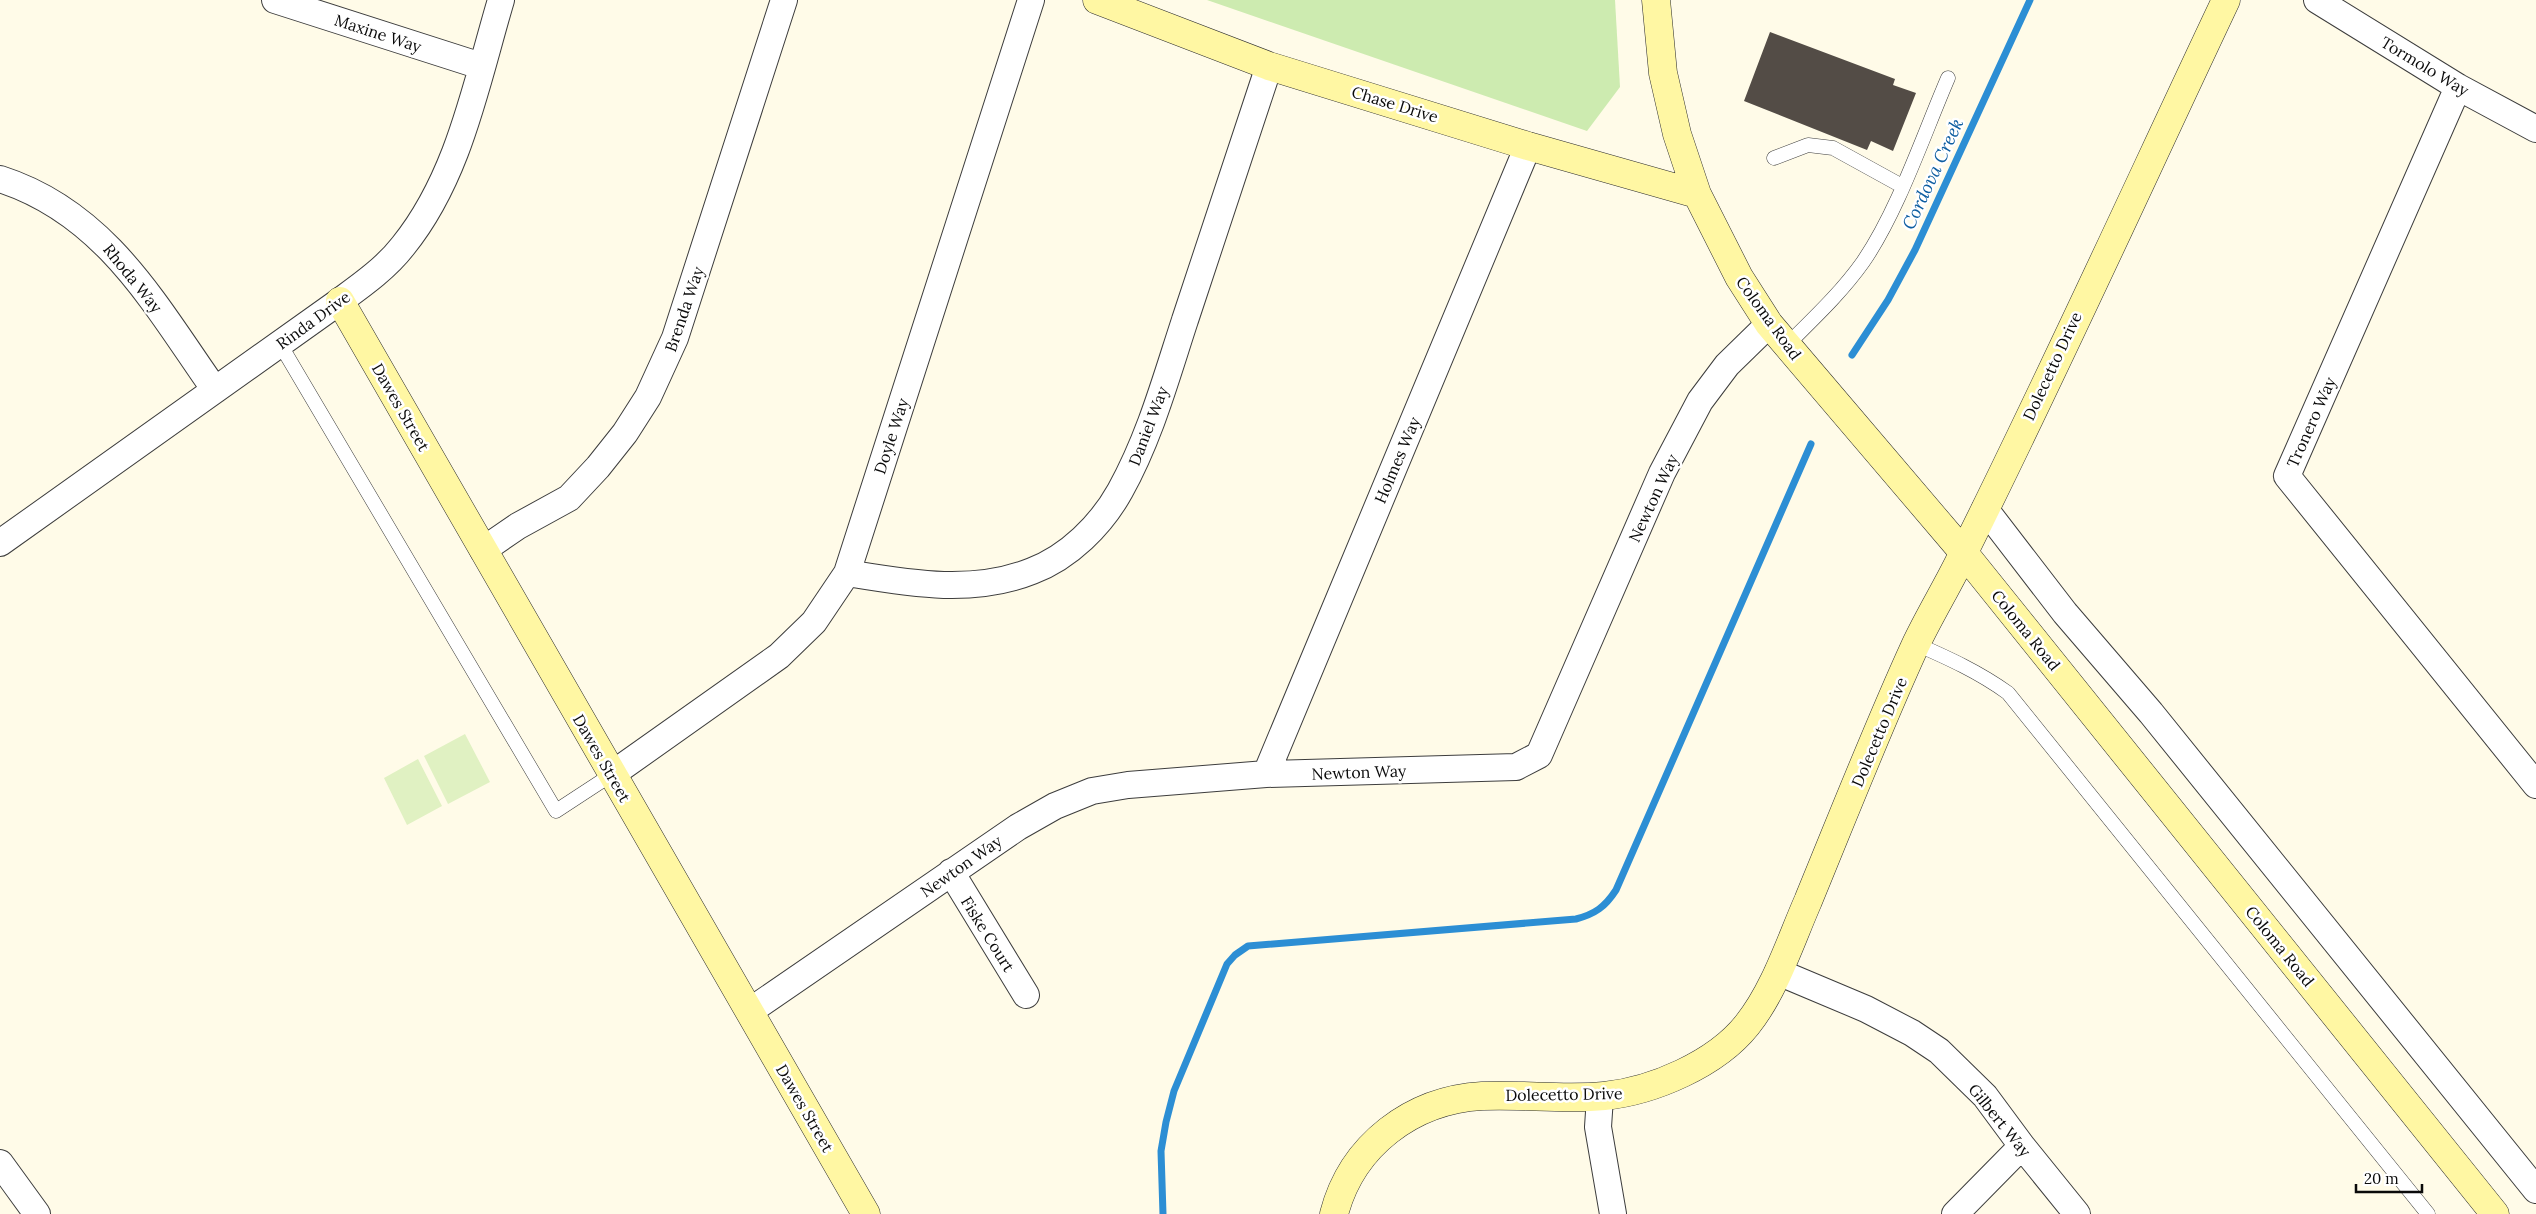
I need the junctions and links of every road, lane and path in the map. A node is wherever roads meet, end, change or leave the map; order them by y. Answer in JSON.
{"nodes":[{"id":1,"x":275,"y":0,"type":"edge"},
{"id":2,"x":501,"y":0,"type":"edge"},
{"id":3,"x":784,"y":0,"type":"edge"},
{"id":4,"x":1031,"y":0,"type":"edge"},
{"id":5,"x":1097,"y":0,"type":"edge"},
{"id":6,"x":1656,"y":0,"type":"edge"},
{"id":7,"x":2226,"y":0,"type":"edge"},
{"id":8,"x":2317,"y":0,"type":"edge"},
{"id":9,"x":481,"y":66,"type":"junction"},
{"id":10,"x":1269,"y":66,"type":"junction"},
{"id":11,"x":1948,"y":78,"type":"dead end"},
{"id":12,"x":2458,"y":87,"type":"junction"},
{"id":13,"x":2536,"y":129,"type":"edge"},
{"id":14,"x":1528,"y":146,"type":"junction"},
{"id":15,"x":1774,"y":158,"type":"dead end"},
{"id":16,"x":0,"y":179,"type":"edge"},
{"id":17,"x":1902,"y":186,"type":"junction"},
{"id":18,"x":1697,"y":194,"type":"junction"},
{"id":19,"x":340,"y":301,"type":"junction"},
{"id":20,"x":1769,"y":324,"type":"junction"},
{"id":21,"x":280,"y":344,"type":"junction"},
{"id":22,"x":1786,"y":346,"type":"junction"},
{"id":23,"x":215,"y":390,"type":"junction"},
{"id":24,"x":1985,"y":509,"type":"junction"},
{"id":25,"x":0,"y":542,"type":"edge"},
{"id":26,"x":483,"y":550,"type":"junction"},
{"id":27,"x":1964,"y":553,"type":"junction"},
{"id":28,"x":847,"y":573,"type":"junction"},
{"id":29,"x":1916,"y":644,"type":"junction"},
{"id":30,"x":1266,"y":774,"type":"junction"},
{"id":31,"x":611,"y":775,"type":"junction"},
{"id":32,"x":2536,"y":785,"type":"edge"},
{"id":33,"x":950,"y":872,"type":"junction"},
{"id":34,"x":1778,"y":972,"type":"junction"},
{"id":35,"x":1026,"y":995,"type":"dead end"},
{"id":36,"x":750,"y":1011,"type":"junction"},
{"id":37,"x":1600,"y":1096,"type":"junction"},
{"id":38,"x":2022,"y":1146,"type":"junction"},
{"id":39,"x":0,"y":1163,"type":"edge"},
{"id":40,"x":2536,"y":1190,"type":"edge"},
{"id":41,"x":37,"y":1214,"type":"edge"},
{"id":42,"x":866,"y":1214,"type":"edge"},
{"id":43,"x":1334,"y":1214,"type":"edge"},
{"id":44,"x":1613,"y":1214,"type":"edge"},
{"id":45,"x":1955,"y":1214,"type":"edge"},
{"id":46,"x":2077,"y":1214,"type":"edge"},
{"id":47,"x":2428,"y":1214,"type":"edge"},
{"id":48,"x":2495,"y":1214,"type":"edge"}],
"edges":[{"from":1,"to":9,"type":"street","name":"Maxine Way"},
{"from":2,"to":9,"type":"street","name":"Rinda Drive"},
{"from":3,"to":26,"type":"street","name":"Brenda Way"},
{"from":4,"to":28,"type":"street","name":"Doyle Way"},
{"from":5,"to":10,"type":"street","name":"Chase Drive"},
{"from":6,"to":18,"type":"street","name":"Coloma Road"},
{"from":7,"to":24,"type":"street","name":"Dolecetto Drive"},
{"from":8,"to":12,"type":"street","name":"Tormolo Way"},
{"from":9,"to":19,"type":"street","name":"Rinda Drive"},
{"from":10,"to":14,"type":"street","name":"Chase Drive"},
{"from":10,"to":28,"type":"street","name":"Daniel Way"},
{"from":11,"to":17,"type":"lane"},
{"from":12,"to":13,"type":"street","name":"Tormolo Way"},
{"from":12,"to":32,"type":"street","name":"Tronero Way"},
{"from":14,"to":18,"type":"street","name":"Chase Drive"},
{"from":14,"to":30,"type":"street","name":"Holmes Way"},
{"from":15,"to":17,"type":"lane"},
{"from":16,"to":23,"type":"street","name":"Rhoda Way"},
{"from":17,"to":22,"type":"lane"},
{"from":18,"to":20,"type":"street","name":"Coloma Road"},
{"from":19,"to":21,"type":"street","name":"Rinda Drive"},
{"from":19,"to":26,"type":"street","name":"Dawes Street"},
{"from":20,"to":22,"type":"street","name":"Coloma Road"},
{"from":20,"to":30,"type":"street","name":"Newton Way"},
{"from":21,"to":23,"type":"street","name":"Rinda Drive"},
{"from":21,"to":31,"type":"lane"},
{"from":22,"to":27,"type":"street","name":"Coloma Road"},
{"from":23,"to":25,"type":"street","name":"Rinda Drive"},
{"from":24,"to":27,"type":"street","name":"Dolecetto Drive"},
{"from":24,"to":40,"type":"street"},
{"from":26,"to":31,"type":"street","name":"Dawes Street"},
{"from":27,"to":29,"type":"street","name":"Dolecetto Drive"},
{"from":27,"to":48,"type":"street","name":"Coloma Road"},
{"from":28,"to":31,"type":"street","name":"Doyle Way"},
{"from":29,"to":34,"type":"street","name":"Dolecetto Drive"},
{"from":29,"to":47,"type":"lane"},
{"from":30,"to":33,"type":"street","name":"Newton Way"},
{"from":31,"to":36,"type":"street","name":"Dawes Street"},
{"from":33,"to":35,"type":"street","name":"Fiske Court"},
{"from":33,"to":36,"type":"street","name":"Newton Way"},
{"from":34,"to":37,"type":"street","name":"Dolecetto Drive"},
{"from":34,"to":38,"type":"street","name":"Gilbert Way"},
{"from":36,"to":42,"type":"street","name":"Dawes Street"},
{"from":37,"to":43,"type":"street","name":"Dolecetto Drive"},
{"from":37,"to":44,"type":"street"},
{"from":38,"to":45,"type":"street"},
{"from":38,"to":46,"type":"street","name":"Gilbert Way"},
{"from":39,"to":41,"type":"street"}]}
